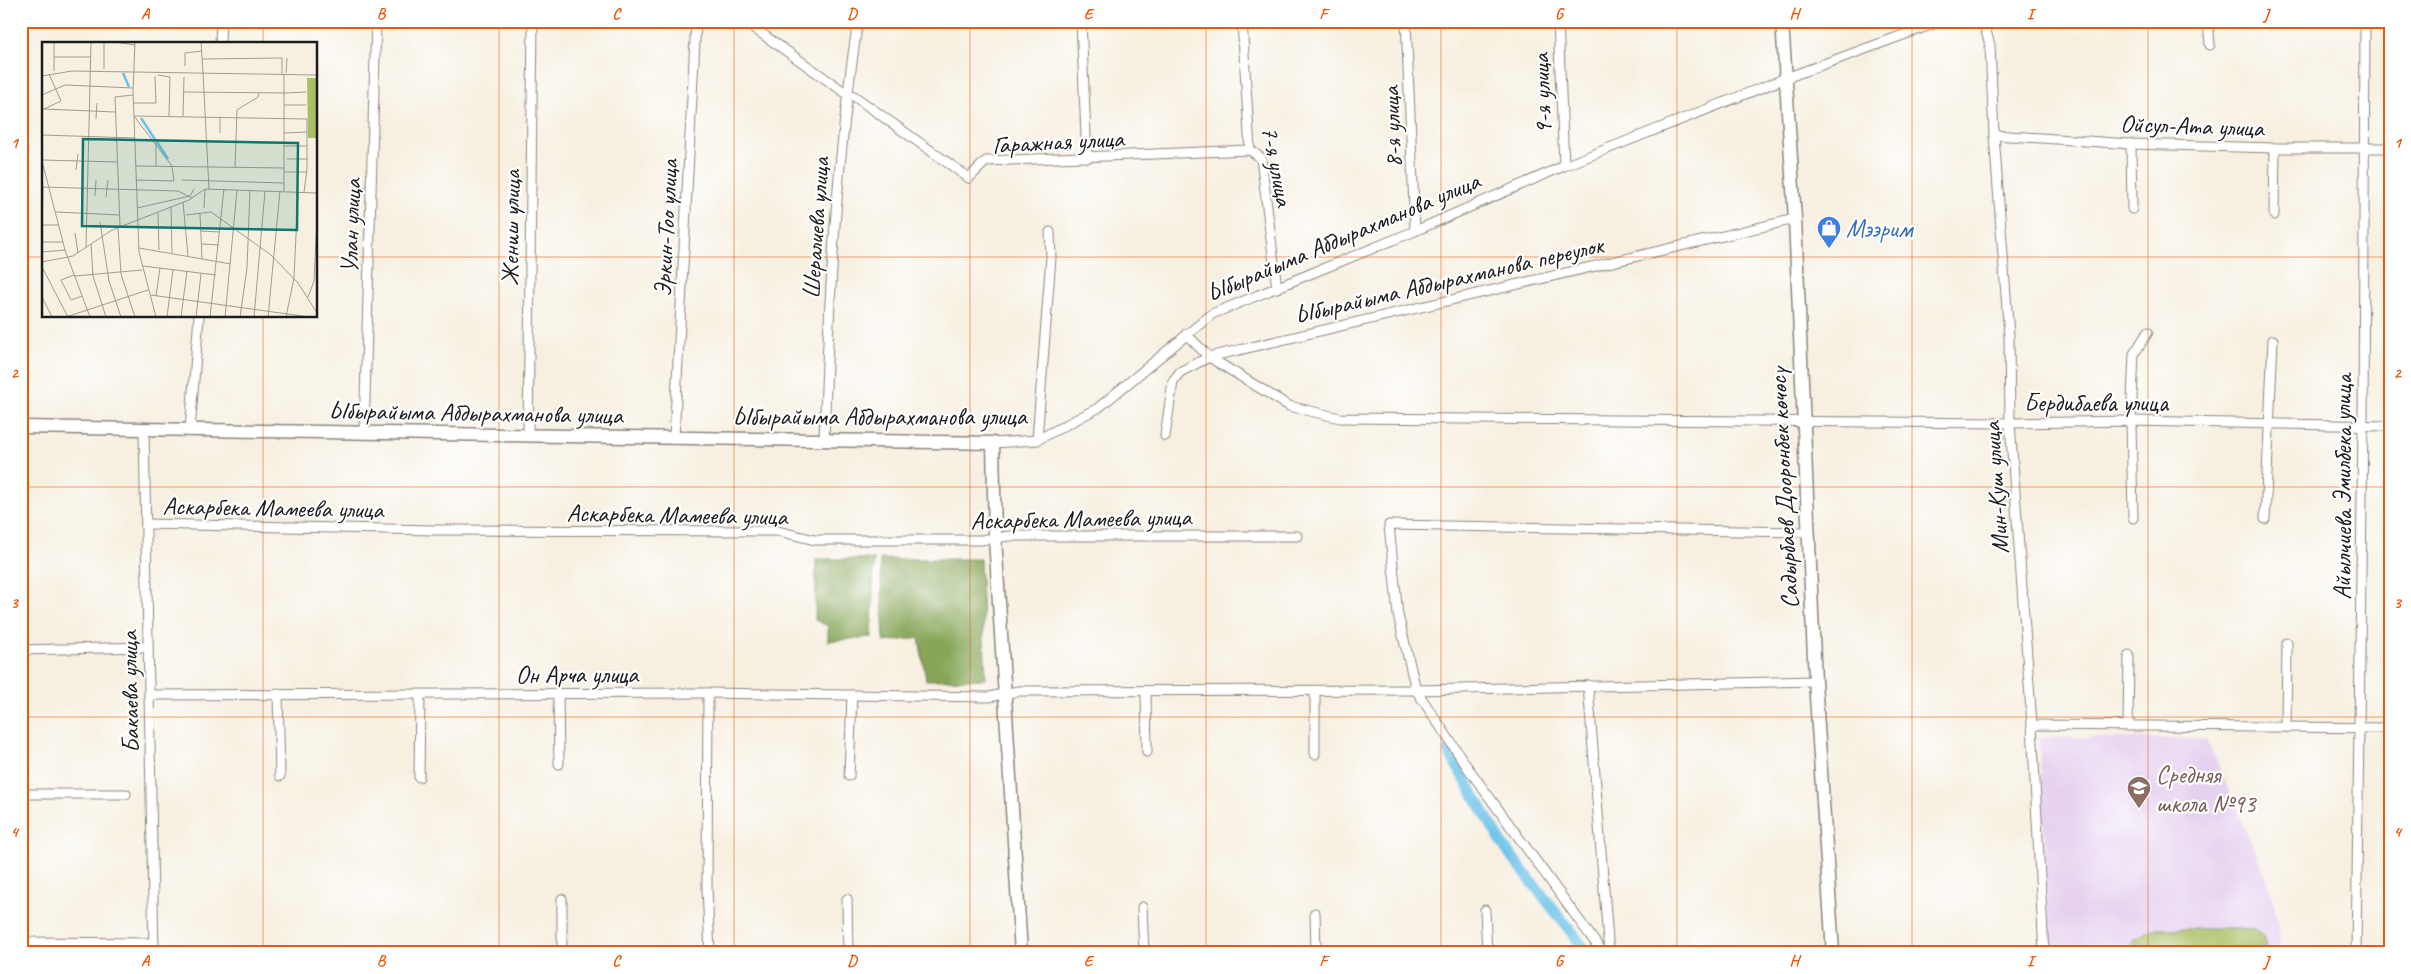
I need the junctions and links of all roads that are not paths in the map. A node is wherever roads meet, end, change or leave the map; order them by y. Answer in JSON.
{"nodes":[{"id":1,"x":221,"y":21,"type":"edge"},
{"id":2,"x":376,"y":21,"type":"edge"},
{"id":3,"x":533,"y":21,"type":"edge"},
{"id":4,"x":696,"y":21,"type":"edge"},
{"id":5,"x":744,"y":21,"type":"edge"},
{"id":6,"x":858,"y":21,"type":"edge"},
{"id":7,"x":1080,"y":21,"type":"edge"},
{"id":8,"x":1242,"y":21,"type":"edge"},
{"id":9,"x":1406,"y":21,"type":"edge"},
{"id":10,"x":1558,"y":21,"type":"edge"},
{"id":11,"x":1782,"y":21,"type":"edge"},
{"id":12,"x":1941,"y":21,"type":"edge"},
{"id":13,"x":1983,"y":21,"type":"edge"},
{"id":14,"x":2208,"y":21,"type":"edge"},
{"id":15,"x":2365,"y":21,"type":"edge"},
{"id":16,"x":220,"y":42,"type":"edge"},
{"id":17,"x":2210,"y":45,"type":"dead end"},
{"id":18,"x":1786,"y":78,"type":"junction"},
{"id":19,"x":847,"y":94,"type":"junction"},
{"id":20,"x":1994,"y":135,"type":"junction"},
{"id":21,"x":2131,"y":144,"type":"junction"},
{"id":22,"x":2364,"y":147,"type":"junction"},
{"id":23,"x":2275,"y":148,"type":"junction"},
{"id":24,"x":2390,"y":148,"type":"edge"},
{"id":25,"x":1250,"y":150,"type":"junction"},
{"id":26,"x":1087,"y":158,"type":"junction"},
{"id":27,"x":1564,"y":166,"type":"junction"},
{"id":28,"x":2132,"y":209,"type":"dead end"},
{"id":29,"x":2274,"y":215,"type":"dead end"},
{"id":30,"x":1795,"y":219,"type":"junction"},
{"id":31,"x":1415,"y":231,"type":"junction"},
{"id":32,"x":1050,"y":232,"type":"dead end"},
{"id":33,"x":1277,"y":288,"type":"junction"},
{"id":34,"x":199,"y":318,"type":"edge"},
{"id":35,"x":2148,"y":332,"type":"dead end"},
{"id":36,"x":1186,"y":334,"type":"junction"},
{"id":37,"x":2273,"y":340,"type":"dead end"},
{"id":38,"x":1209,"y":356,"type":"junction"},
{"id":39,"x":1802,"y":421,"type":"junction"},
{"id":40,"x":2131,"y":421,"type":"junction"},
{"id":41,"x":2010,"y":422,"type":"junction"},
{"id":42,"x":2268,"y":423,"type":"junction"},
{"id":43,"x":2363,"y":425,"type":"junction"},
{"id":44,"x":2390,"y":426,"type":"edge"},
{"id":45,"x":21,"y":427,"type":"edge"},
{"id":46,"x":144,"y":430,"type":"junction"},
{"id":47,"x":190,"y":431,"type":"junction"},
{"id":48,"x":364,"y":432,"type":"junction"},
{"id":49,"x":528,"y":435,"type":"junction"},
{"id":50,"x":1165,"y":436,"type":"dead end"},
{"id":51,"x":674,"y":437,"type":"junction"},
{"id":52,"x":824,"y":440,"type":"junction"},
{"id":53,"x":1037,"y":440,"type":"junction"},
{"id":54,"x":993,"y":443,"type":"junction"},
{"id":55,"x":2133,"y":518,"type":"dead end"},
{"id":56,"x":2265,"y":519,"type":"dead end"},
{"id":57,"x":146,"y":524,"type":"junction"},
{"id":58,"x":1808,"y":532,"type":"junction"},
{"id":59,"x":1297,"y":536,"type":"dead end"},
{"id":60,"x":996,"y":538,"type":"junction"},
{"id":61,"x":2288,"y":642,"type":"dead end"},
{"id":62,"x":148,"y":647,"type":"junction"},
{"id":63,"x":21,"y":650,"type":"edge"},
{"id":64,"x":2130,"y":655,"type":"dead end"},
{"id":65,"x":1815,"y":681,"type":"junction"},
{"id":66,"x":1588,"y":685,"type":"junction"},
{"id":67,"x":1416,"y":690,"type":"junction"},
{"id":68,"x":1146,"y":691,"type":"junction"},
{"id":69,"x":1314,"y":692,"type":"junction"},
{"id":70,"x":708,"y":693,"type":"junction"},
{"id":71,"x":278,"y":694,"type":"junction"},
{"id":72,"x":558,"y":694,"type":"junction"},
{"id":73,"x":1005,"y":694,"type":"junction"},
{"id":74,"x":149,"y":695,"type":"junction"},
{"id":75,"x":852,"y":695,"type":"junction"},
{"id":76,"x":420,"y":696,"type":"junction"},
{"id":77,"x":2032,"y":725,"type":"junction"},
{"id":78,"x":2128,"y":726,"type":"junction"},
{"id":79,"x":2286,"y":727,"type":"junction"},
{"id":80,"x":2360,"y":728,"type":"junction"},
{"id":81,"x":2390,"y":728,"type":"edge"},
{"id":82,"x":1147,"y":752,"type":"dead end"},
{"id":83,"x":1315,"y":754,"type":"dead end"},
{"id":84,"x":559,"y":764,"type":"dead end"},
{"id":85,"x":280,"y":776,"type":"dead end"},
{"id":86,"x":849,"y":776,"type":"dead end"},
{"id":87,"x":419,"y":777,"type":"dead end"},
{"id":88,"x":21,"y":794,"type":"edge"},
{"id":89,"x":126,"y":794,"type":"dead end"},
{"id":90,"x":562,"y":899,"type":"dead end"},
{"id":91,"x":848,"y":899,"type":"dead end"},
{"id":92,"x":1142,"y":907,"type":"dead end"},
{"id":93,"x":1485,"y":910,"type":"dead end"},
{"id":94,"x":1315,"y":913,"type":"dead end"},
{"id":95,"x":21,"y":942,"type":"edge"},
{"id":96,"x":154,"y":942,"type":"junction"},
{"id":97,"x":154,"y":953,"type":"edge"},
{"id":98,"x":562,"y":953,"type":"edge"},
{"id":99,"x":710,"y":953,"type":"edge"},
{"id":100,"x":848,"y":953,"type":"edge"},
{"id":101,"x":1021,"y":953,"type":"edge"},
{"id":102,"x":1144,"y":953,"type":"edge"},
{"id":103,"x":1316,"y":953,"type":"edge"},
{"id":104,"x":1487,"y":953,"type":"edge"},
{"id":105,"x":1603,"y":953,"type":"edge"},
{"id":106,"x":1609,"y":953,"type":"edge"},
{"id":107,"x":1833,"y":953,"type":"edge"},
{"id":108,"x":2044,"y":953,"type":"edge"},
{"id":109,"x":2356,"y":953,"type":"edge"}],
"edges":[{"from":1,"to":16,"type":"street"},
{"from":2,"to":48,"type":"street","name":"Улан улица"},
{"from":3,"to":49,"type":"street","name":"Жениш улица"},
{"from":4,"to":51,"type":"street","name":"Эркин-Тоо улица"},
{"from":5,"to":19,"type":"street","name":"Гаражная улица"},
{"from":6,"to":19,"type":"street","name":"Шералиева улица"},
{"from":7,"to":26,"type":"street"},
{"from":8,"to":25,"type":"street","name":"7-я улица"},
{"from":9,"to":31,"type":"street","name":"8-я улица"},
{"from":10,"to":27,"type":"street","name":"9-я улица"},
{"from":11,"to":18,"type":"street","name":"Садырбаев Дооронбек көчөсү"},
{"from":12,"to":18,"type":"street","name":"Ыбырайыма Абдырахманова улица"},
{"from":13,"to":20,"type":"street","name":"Мин-Куш улица"},
{"from":14,"to":17,"type":"street"},
{"from":15,"to":22,"type":"street","name":"Айылчиева Эмилбека улица"},
{"from":18,"to":27,"type":"street","name":"Ыбырайыма Абдырахманова улица"},
{"from":18,"to":30,"type":"street","name":"Садырбаев Дооронбек көчөсү"},
{"from":19,"to":26,"type":"street","name":"Гаражная улица"},
{"from":19,"to":52,"type":"street","name":"Шералиева улица"},
{"from":20,"to":21,"type":"street","name":"Ойсул-Ата улица"},
{"from":20,"to":41,"type":"street","name":"Мин-Куш улица"},
{"from":21,"to":23,"type":"street","name":"Ойсул-Ата улица"},
{"from":21,"to":28,"type":"street"},
{"from":22,"to":23,"type":"street","name":"Ойсул-Ата улица"},
{"from":22,"to":24,"type":"street","name":"Ойсул-Ата улица"},
{"from":22,"to":43,"type":"street","name":"Айылчиева Эмилбека улица"},
{"from":23,"to":29,"type":"street"},
{"from":25,"to":26,"type":"street","name":"Гаражная улица"},
{"from":25,"to":33,"type":"street","name":"7-я улица"},
{"from":27,"to":31,"type":"street","name":"Ыбырайыма Абдырахманова улица"},
{"from":30,"to":38,"type":"street","name":"Ыбырайыма Абдырахманова переулок"},
{"from":30,"to":39,"type":"street","name":"Садырбаев Дооронбек көчөсү"},
{"from":31,"to":33,"type":"street","name":"Ыбырайыма Абдырахманова улица"},
{"from":32,"to":53,"type":"street"},
{"from":33,"to":36,"type":"street","name":"Ыбырайыма Абдырахманова улица"},
{"from":34,"to":47,"type":"street"},
{"from":35,"to":40,"type":"street"},
{"from":36,"to":38,"type":"street","name":"Бердибаева улица"},
{"from":36,"to":53,"type":"street","name":"Ыбырайыма Абдырахманова улица"},
{"from":37,"to":42,"type":"street"},
{"from":38,"to":39,"type":"street","name":"Бердибаева улица"},
{"from":38,"to":50,"type":"street","name":"Ыбырайыма Абдырахманова переулок"},
{"from":39,"to":41,"type":"street","name":"Бердибаева улица"},
{"from":39,"to":58,"type":"street","name":"Садырбаев Дооронбек көчөсү"},
{"from":40,"to":41,"type":"street","name":"Бердибаева улица"},
{"from":40,"to":42,"type":"street","name":"Бердибаева улица"},
{"from":40,"to":55,"type":"street"},
{"from":41,"to":77,"type":"street","name":"Мин-Куш улица"},
{"from":42,"to":43,"type":"street","name":"Бердибаева улица"},
{"from":42,"to":56,"type":"street"},
{"from":43,"to":44,"type":"street","name":"Бердибаева улица"},
{"from":43,"to":80,"type":"street","name":"Айылчиева Эмилбека улица"},
{"from":45,"to":46,"type":"street","name":"Ыбырайыма Абдырахманова улица"},
{"from":46,"to":47,"type":"street","name":"Ыбырайыма Абдырахманова улица"},
{"from":46,"to":57,"type":"street","name":"Бакаева улица"},
{"from":47,"to":48,"type":"street","name":"Ыбырайыма Абдырахманова улица"},
{"from":48,"to":49,"type":"street","name":"Ыбырайыма Абдырахманова улица"},
{"from":49,"to":51,"type":"street","name":"Ыбырайыма Абдырахманова улица"},
{"from":51,"to":52,"type":"street","name":"Ыбырайыма Абдырахманова улица"},
{"from":52,"to":54,"type":"street","name":"Ыбырайыма Абдырахманова улица"},
{"from":53,"to":54,"type":"street","name":"Ыбырайыма Абдырахманова улица"},
{"from":54,"to":60,"type":"street"},
{"from":57,"to":60,"type":"street","name":"Аскарбека Мамеева улица"},
{"from":57,"to":62,"type":"street","name":"Бакаева улица"},
{"from":58,"to":65,"type":"street","name":"Садырбаев Дооронбек көчөсү"},
{"from":58,"to":67,"type":"street"},
{"from":59,"to":60,"type":"street","name":"Аскарбека Мамеева улица"},
{"from":60,"to":73,"type":"street"},
{"from":61,"to":79,"type":"street"},
{"from":62,"to":63,"type":"street"},
{"from":62,"to":74,"type":"street","name":"Бакаева улица"},
{"from":64,"to":78,"type":"street"},
{"from":65,"to":66,"type":"street","name":"Он Арча улица"},
{"from":65,"to":107,"type":"street","name":"Садырбаев Дооронбек көчөсү"},
{"from":66,"to":67,"type":"street","name":"Он Арча улица"},
{"from":66,"to":106,"type":"street"},
{"from":67,"to":69,"type":"street","name":"Он Арча улица"},
{"from":67,"to":105,"type":"street"},
{"from":68,"to":69,"type":"street","name":"Он Арча улица"},
{"from":68,"to":73,"type":"street","name":"Он Арча улица"},
{"from":68,"to":82,"type":"street"},
{"from":69,"to":83,"type":"street"},
{"from":70,"to":72,"type":"street","name":"Он Арча улица"},
{"from":70,"to":75,"type":"street","name":"Он Арча улица"},
{"from":70,"to":99,"type":"street"},
{"from":71,"to":74,"type":"street","name":"Он Арча улица"},
{"from":71,"to":76,"type":"street","name":"Он Арча улица"},
{"from":71,"to":85,"type":"street"},
{"from":72,"to":76,"type":"street","name":"Он Арча улица"},
{"from":72,"to":84,"type":"street"},
{"from":73,"to":75,"type":"street","name":"Он Арча улица"},
{"from":73,"to":101,"type":"street"},
{"from":74,"to":96,"type":"street","name":"Бакаева улица"},
{"from":75,"to":86,"type":"street"},
{"from":76,"to":87,"type":"street"},
{"from":77,"to":78,"type":"street"},
{"from":77,"to":108,"type":"street","name":"Мин-Куш улица"},
{"from":78,"to":79,"type":"street"},
{"from":79,"to":80,"type":"street"},
{"from":80,"to":81,"type":"street"},
{"from":80,"to":109,"type":"street","name":"Айылчиева Эмилбека улица"},
{"from":88,"to":89,"type":"street"},
{"from":90,"to":98,"type":"street"},
{"from":91,"to":100,"type":"street"},
{"from":92,"to":102,"type":"street"},
{"from":93,"to":104,"type":"street"},
{"from":94,"to":103,"type":"street"},
{"from":95,"to":96,"type":"street"},
{"from":96,"to":97,"type":"street","name":"Бакаева улица"}]}
